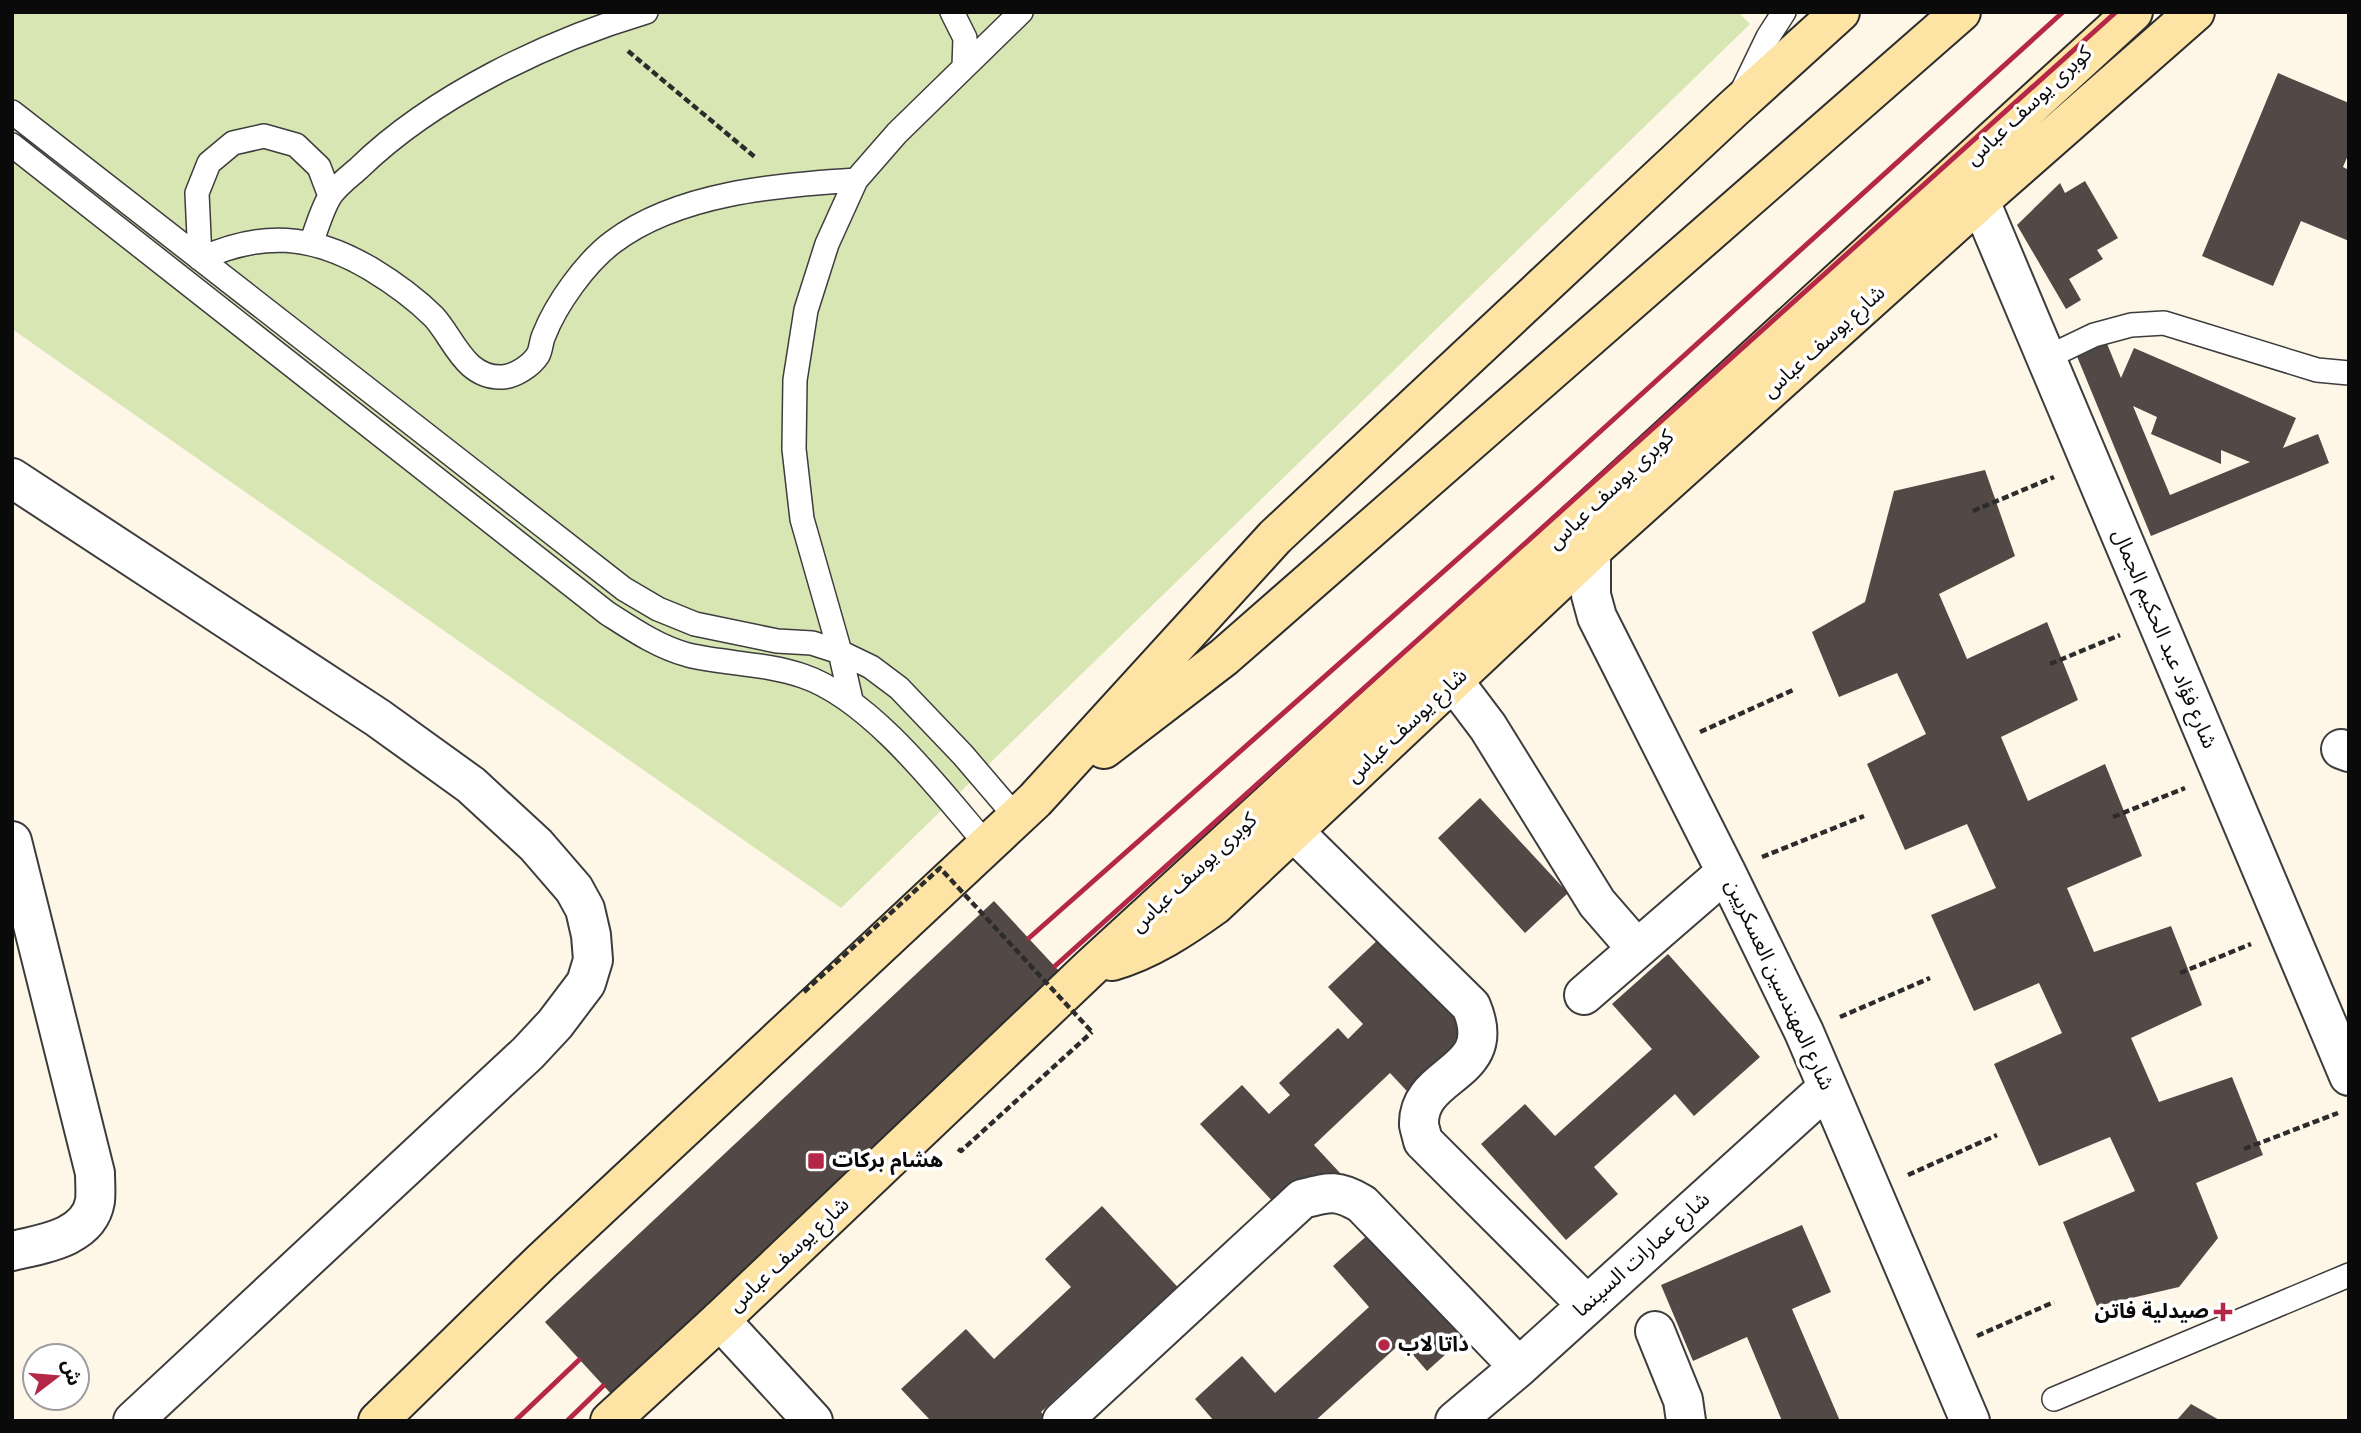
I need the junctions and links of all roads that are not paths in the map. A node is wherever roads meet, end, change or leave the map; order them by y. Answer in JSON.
{"nodes":[{"id":1,"x":646,"y":12,"type":"edge"},
{"id":2,"x":952,"y":12,"type":"edge"},
{"id":3,"x":1021,"y":12,"type":"edge"},
{"id":4,"x":1758,"y":12,"type":"edge"},
{"id":5,"x":1784,"y":12,"type":"edge"},
{"id":6,"x":1840,"y":12,"type":"edge"},
{"id":7,"x":1961,"y":12,"type":"edge"},
{"id":8,"x":2195,"y":12,"type":"edge"},
{"id":9,"x":2126,"y":18,"type":"edge"},
{"id":10,"x":1768,"y":37,"type":"junction"},
{"id":11,"x":964,"y":67,"type":"junction"},
{"id":12,"x":1734,"y":108,"type":"junction"},
{"id":13,"x":12,"y":112,"type":"edge"},
{"id":14,"x":12,"y":145,"type":"edge"},
{"id":15,"x":856,"y":180,"type":"junction"},
{"id":16,"x":330,"y":196,"type":"junction"},
{"id":17,"x":1980,"y":201,"type":"junction"},
{"id":18,"x":311,"y":243,"type":"junction"},
{"id":19,"x":200,"y":259,"type":"junction"},
{"id":20,"x":2046,"y":358,"type":"junction"},
{"id":21,"x":2349,"y":373,"type":"edge"},
{"id":22,"x":12,"y":478,"type":"edge"},
{"id":23,"x":1591,"y":551,"type":"junction"},
{"id":24,"x":840,"y":652,"type":"junction"},
{"id":25,"x":1454,"y":682,"type":"junction"},
{"id":26,"x":851,"y":700,"type":"junction"},
{"id":27,"x":1025,"y":808,"type":"junction"},
{"id":28,"x":1293,"y":831,"type":"junction"},
{"id":29,"x":12,"y":841,"type":"edge"},
{"id":30,"x":986,"y":844,"type":"junction"},
{"id":31,"x":1726,"y":872,"type":"junction"},
{"id":32,"x":1637,"y":949,"type":"junction"},
{"id":33,"x":1090,"y":968,"type":"junction"},
{"id":34,"x":1584,"y":995,"type":"dead end"},
{"id":35,"x":2349,"y":1076,"type":"edge"},
{"id":36,"x":1827,"y":1088,"type":"junction"},
{"id":37,"x":12,"y":1251,"type":"edge"},
{"id":38,"x":2349,"y":1275,"type":"edge"},
{"id":39,"x":1587,"y":1305,"type":"junction"},
{"id":40,"x":720,"y":1320,"type":"junction"},
{"id":41,"x":1655,"y":1331,"type":"dead end"},
{"id":42,"x":1519,"y":1367,"type":"junction"},
{"id":43,"x":2054,"y":1399,"type":"dead end"},
{"id":44,"x":1084,"y":1414,"type":"edge"},
{"id":45,"x":133,"y":1421,"type":"edge"},
{"id":46,"x":378,"y":1421,"type":"edge"},
{"id":47,"x":610,"y":1421,"type":"edge"},
{"id":48,"x":813,"y":1421,"type":"edge"},
{"id":49,"x":1455,"y":1421,"type":"edge"},
{"id":50,"x":1686,"y":1421,"type":"edge"},
{"id":51,"x":1970,"y":1421,"type":"edge"}],
"edges":[{"from":1,"to":16,"type":"lane"},
{"from":2,"to":11,"type":"lane"},
{"from":3,"to":11,"type":"lane"},
{"from":4,"to":10,"type":"lane"},
{"from":5,"to":10,"type":"lane"},
{"from":6,"to":12,"type":"main road"},
{"from":7,"to":27,"type":"main road"},
{"from":8,"to":17,"type":"main road","name":"شارع يوسف عباس"},
{"from":9,"to":33,"type":"main road","name":"كوبرى يوسف عباس"},
{"from":10,"to":12,"type":"lane"},
{"from":11,"to":15,"type":"lane"},
{"from":12,"to":27,"type":"main road"},
{"from":13,"to":19,"type":"lane"},
{"from":14,"to":26,"type":"lane"},
{"from":15,"to":18,"type":"lane"},
{"from":15,"to":24,"type":"lane"},
{"from":16,"to":18,"type":"lane"},
{"from":16,"to":19,"type":"lane"},
{"from":17,"to":20,"type":"street","name":"شارع فؤاد عبد الحكيم الجمال"},
{"from":17,"to":23,"type":"main road","name":"شارع يوسف عباس"},
{"from":18,"to":19,"type":"lane"},
{"from":19,"to":24,"type":"lane"},
{"from":20,"to":21,"type":"lane"},
{"from":20,"to":35,"type":"street","name":"شارع فؤاد عبد الحكيم الجمال"},
{"from":22,"to":45,"type":"street"},
{"from":23,"to":25,"type":"main road","name":"شارع يوسف عباس"},
{"from":23,"to":31,"type":"street","name":"شارع المهندسين العسكريين"},
{"from":24,"to":26,"type":"lane"},
{"from":24,"to":27,"type":"lane"},
{"from":25,"to":28,"type":"main road","name":"شارع يوسف عباس"},
{"from":25,"to":32,"type":"street"},
{"from":26,"to":30,"type":"lane"},
{"from":27,"to":30,"type":"main road"},
{"from":28,"to":33,"type":"main road","name":"شارع يوسف عباس"},
{"from":28,"to":39,"type":"street"},
{"from":29,"to":37,"type":"street"},
{"from":30,"to":46,"type":"main road"},
{"from":31,"to":32,"type":"street"},
{"from":31,"to":36,"type":"street","name":"شارع المهندسين العسكريين"},
{"from":32,"to":34,"type":"street"},
{"from":33,"to":40,"type":"main road","name":"شارع يوسف عباس"},
{"from":36,"to":39,"type":"street","name":"شارع عمارات السينما"},
{"from":36,"to":51,"type":"street","name":"شارع المهندسين العسكريين"},
{"from":38,"to":43,"type":"lane"},
{"from":39,"to":42,"type":"street","name":"شارع عمارات السينما"},
{"from":40,"to":47,"type":"main road","name":"شارع يوسف عباس"},
{"from":40,"to":48,"type":"street"},
{"from":41,"to":50,"type":"street"},
{"from":42,"to":44,"type":"street"},
{"from":42,"to":49,"type":"street","name":"شارع عمارات السينما"}]}
